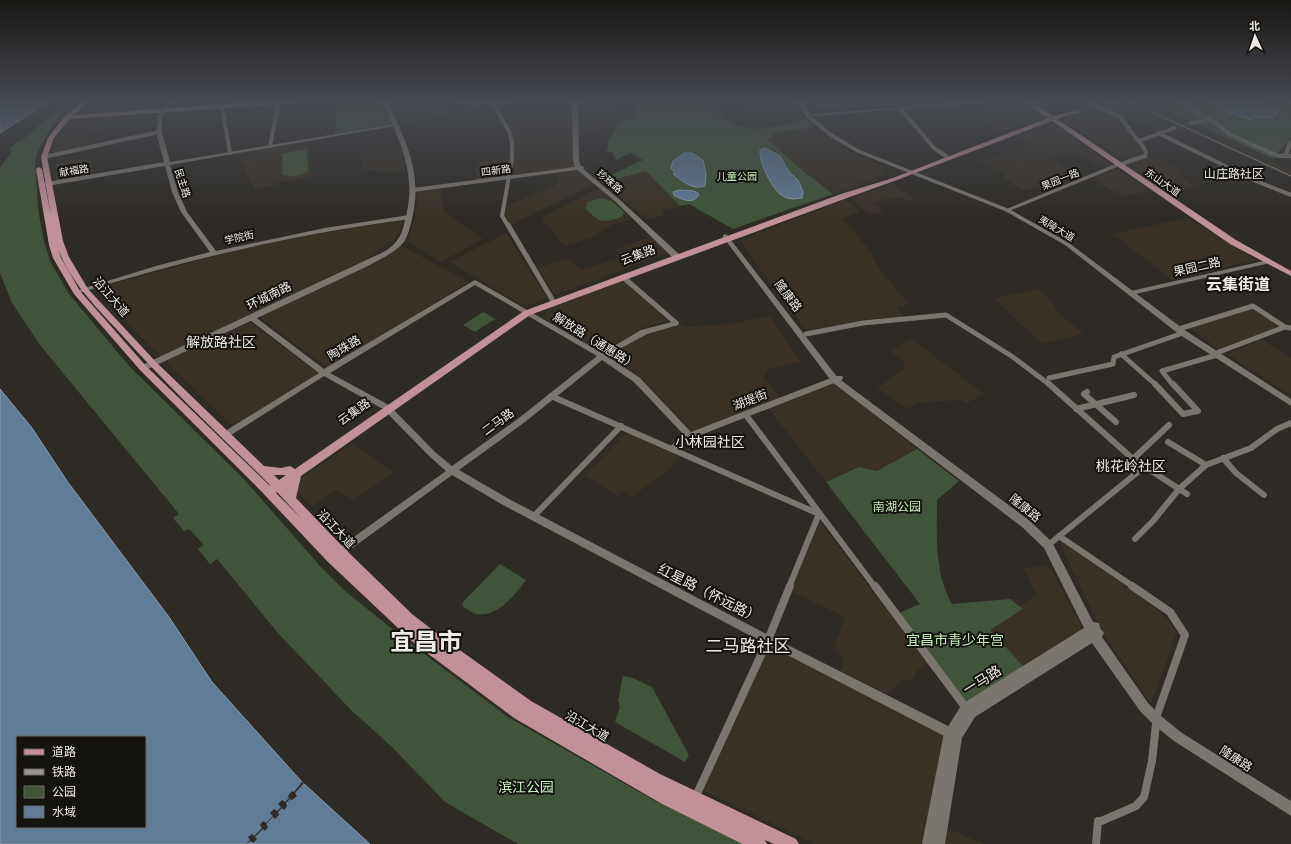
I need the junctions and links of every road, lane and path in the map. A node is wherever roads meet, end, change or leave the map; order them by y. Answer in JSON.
{"nodes":[{"id":1,"x":46,"y":140,"type":"edge"},
{"id":2,"x":50,"y":140,"type":"edge"},
{"id":3,"x":121,"y":140,"type":"edge"},
{"id":4,"x":161,"y":140,"type":"edge"},
{"id":5,"x":228,"y":140,"type":"edge"},
{"id":6,"x":271,"y":140,"type":"edge"},
{"id":7,"x":303,"y":140,"type":"edge"},
{"id":8,"x":401,"y":140,"type":"edge"},
{"id":9,"x":511,"y":140,"type":"edge"},
{"id":10,"x":576,"y":140,"type":"edge"},
{"id":11,"x":840,"y":140,"type":"edge"},
{"id":12,"x":844,"y":140,"type":"edge"},
{"id":13,"x":928,"y":140,"type":"edge"},
{"id":14,"x":990,"y":140,"type":"edge"},
{"id":15,"x":993,"y":140,"type":"edge"},
{"id":16,"x":1087,"y":140,"type":"edge"},
{"id":17,"x":1173,"y":140,"type":"edge"},
{"id":18,"x":1243,"y":140,"type":"edge"},
{"id":19,"x":1139,"y":141,"type":"edge"},
{"id":20,"x":1291,"y":142,"type":"edge"},
{"id":21,"x":270,"y":146,"type":"junction"},
{"id":22,"x":230,"y":153,"type":"junction"},
{"id":23,"x":946,"y":156,"type":"junction"},
{"id":24,"x":1278,"y":156,"type":"junction"},
{"id":25,"x":1291,"y":156,"type":"edge"},
{"id":26,"x":47,"y":157,"type":"junction"},
{"id":27,"x":168,"y":164,"type":"junction"},
{"id":28,"x":1122,"y":164,"type":"junction"},
{"id":29,"x":580,"y":168,"type":"junction"},
{"id":30,"x":911,"y":171,"type":"junction"},
{"id":31,"x":508,"y":178,"type":"junction"},
{"id":32,"x":47,"y":184,"type":"junction"},
{"id":33,"x":413,"y":190,"type":"junction"},
{"id":34,"x":1291,"y":195,"type":"edge"},
{"id":35,"x":1008,"y":210,"type":"junction"},
{"id":36,"x":410,"y":217,"type":"junction"},
{"id":37,"x":728,"y":236,"type":"junction"},
{"id":38,"x":214,"y":253,"type":"junction"},
{"id":39,"x":677,"y":255,"type":"junction"},
{"id":40,"x":1268,"y":262,"type":"junction"},
{"id":41,"x":1291,"y":268,"type":"edge"},
{"id":42,"x":1291,"y":274,"type":"edge"},
{"id":43,"x":623,"y":277,"type":"junction"},
{"id":44,"x":475,"y":282,"type":"joint"},
{"id":45,"x":81,"y":291,"type":"junction"},
{"id":46,"x":1134,"y":293,"type":"junction"},
{"id":47,"x":552,"y":299,"type":"junction"},
{"id":48,"x":525,"y":312,"type":"junction"},
{"id":49,"x":252,"y":318,"type":"junction"},
{"id":50,"x":676,"y":323,"type":"joint"},
{"id":51,"x":1288,"y":328,"type":"edge"},
{"id":52,"x":1183,"y":330,"type":"junction"},
{"id":53,"x":806,"y":334,"type":"junction"},
{"id":54,"x":1121,"y":354,"type":"junction"},
{"id":55,"x":1218,"y":354,"type":"junction"},
{"id":56,"x":602,"y":356,"type":"junction"},
{"id":57,"x":148,"y":366,"type":"junction"},
{"id":58,"x":324,"y":373,"type":"junction"},
{"id":59,"x":1049,"y":378,"type":"dead end"},
{"id":60,"x":837,"y":379,"type":"junction"},
{"id":61,"x":1086,"y":392,"type":"dead end"},
{"id":62,"x":1134,"y":395,"type":"dead end"},
{"id":63,"x":551,"y":396,"type":"junction"},
{"id":64,"x":1291,"y":399,"type":"edge"},
{"id":65,"x":1291,"y":403,"type":"edge"},
{"id":66,"x":1095,"y":405,"type":"junction"},
{"id":67,"x":386,"y":408,"type":"junction"},
{"id":68,"x":1076,"y":409,"type":"junction"},
{"id":69,"x":746,"y":415,"type":"junction"},
{"id":70,"x":1116,"y":422,"type":"dead end"},
{"id":71,"x":1291,"y":423,"type":"edge"},
{"id":72,"x":1169,"y":425,"type":"dead end"},
{"id":73,"x":621,"y":426,"type":"junction"},
{"id":74,"x":225,"y":435,"type":"junction"},
{"id":75,"x":690,"y":436,"type":"junction"},
{"id":76,"x":1168,"y":442,"type":"dead end"},
{"id":77,"x":673,"y":449,"type":"junction"},
{"id":78,"x":1223,"y":458,"type":"junction"},
{"id":79,"x":1133,"y":459,"type":"junction"},
{"id":80,"x":1206,"y":465,"type":"junction"},
{"id":81,"x":1144,"y":468,"type":"junction"},
{"id":82,"x":262,"y":470,"type":"junction"},
{"id":83,"x":451,"y":470,"type":"junction"},
{"id":84,"x":293,"y":472,"type":"junction"},
{"id":85,"x":271,"y":487,"type":"junction"},
{"id":86,"x":1179,"y":489,"type":"junction"},
{"id":87,"x":1187,"y":494,"type":"dead end"},
{"id":88,"x":1264,"y":495,"type":"dead end"},
{"id":89,"x":290,"y":499,"type":"junction"},
{"id":90,"x":819,"y":514,"type":"junction"},
{"id":91,"x":533,"y":517,"type":"junction"},
{"id":92,"x":1056,"y":539,"type":"junction"},
{"id":93,"x":1135,"y":539,"type":"dead end"},
{"id":94,"x":340,"y":552,"type":"junction"},
{"id":95,"x":1094,"y":631,"type":"junction"},
{"id":96,"x":768,"y":640,"type":"junction"},
{"id":97,"x":966,"y":708,"type":"junction"},
{"id":98,"x":1157,"y":718,"type":"junction"},
{"id":99,"x":953,"y":734,"type":"junction"},
{"id":100,"x":695,"y":798,"type":"junction"},
{"id":101,"x":1291,"y":804,"type":"edge"},
{"id":102,"x":1291,"y":809,"type":"edge"},
{"id":103,"x":759,"y":844,"type":"edge"},
{"id":104,"x":790,"y":844,"type":"edge"},
{"id":105,"x":929,"y":844,"type":"edge"},
{"id":106,"x":938,"y":844,"type":"edge"},
{"id":107,"x":1096,"y":844,"type":"edge"}],
"edges":[{"from":1,"to":32,"type":"main road","name":"沿江大道"},
{"from":2,"to":26,"type":"main road","name":"沿江大道"},
{"from":3,"to":26,"type":"street"},
{"from":4,"to":27,"type":"street","name":"民主路"},
{"from":5,"to":22,"type":"street"},
{"from":6,"to":21,"type":"street"},
{"from":7,"to":21,"type":"street","name":"献福路"},
{"from":8,"to":33,"type":"main road"},
{"from":9,"to":31,"type":"street"},
{"from":10,"to":29,"type":"main road"},
{"from":11,"to":30,"type":"main road","name":"夷陵大道"},
{"from":12,"to":30,"type":"main road","name":"夷陵大道"},
{"from":13,"to":23,"type":"street"},
{"from":14,"to":23,"type":"main road","name":"云集路"},
{"from":15,"to":30,"type":"main road","name":"云集路"},
{"from":16,"to":28,"type":"main road","name":"东山大道"},
{"from":17,"to":34,"type":"street"},
{"from":18,"to":24,"type":"street"},
{"from":19,"to":28,"type":"street"},
{"from":20,"to":24,"type":"street"},
{"from":21,"to":22,"type":"street","name":"献福路"},
{"from":22,"to":27,"type":"street","name":"献福路"},
{"from":23,"to":30,"type":"main road","name":"云集路"},
{"from":24,"to":25,"type":"street"},
{"from":26,"to":32,"type":"main road","name":"沿江大道"},
{"from":27,"to":32,"type":"street","name":"献福路"},
{"from":27,"to":38,"type":"street","name":"民主路"},
{"from":28,"to":35,"type":"street","name":"果园一路"},
{"from":28,"to":40,"type":"main road","name":"东山大道"},
{"from":28,"to":41,"type":"main road","name":"东山大道"},
{"from":29,"to":31,"type":"street","name":"四新路"},
{"from":29,"to":39,"type":"main road","name":"珍珠路"},
{"from":30,"to":35,"type":"main road","name":"夷陵大道"},
{"from":30,"to":37,"type":"main road","name":"云集路"},
{"from":31,"to":33,"type":"street","name":"四新路"},
{"from":31,"to":47,"type":"street"},
{"from":32,"to":45,"type":"main road","name":"沿江大道"},
{"from":33,"to":36,"type":"main road"},
{"from":35,"to":46,"type":"main road","name":"夷陵大道"},
{"from":36,"to":38,"type":"street","name":"学院街"},
{"from":36,"to":49,"type":"main road","name":"环城南路"},
{"from":37,"to":39,"type":"main road","name":"云集路"},
{"from":37,"to":53,"type":"main road","name":"隆康路"},
{"from":37,"to":60,"type":"main road","name":"隆康路"},
{"from":38,"to":45,"type":"street","name":"学院街"},
{"from":39,"to":43,"type":"main road","name":"云集路"},
{"from":39,"to":47,"type":"main road","name":"云集路"},
{"from":40,"to":42,"type":"main road","name":"东山大道"},
{"from":40,"to":46,"type":"street","name":"果园二路"},
{"from":43,"to":48,"type":"main road","name":"云集路"},
{"from":43,"to":50,"type":"street"},
{"from":44,"to":48,"type":"street","name":"解放路（通惠路）"},
{"from":44,"to":58,"type":"street","name":"陶珠路"},
{"from":45,"to":57,"type":"main road","name":"沿江大道"},
{"from":46,"to":52,"type":"main road","name":"夷陵大道"},
{"from":47,"to":48,"type":"main road","name":"云集路"},
{"from":48,"to":56,"type":"street","name":"解放路（通惠路）"},
{"from":48,"to":67,"type":"main road","name":"云集路"},
{"from":49,"to":57,"type":"main road","name":"环城南路"},
{"from":49,"to":58,"type":"street","name":"红星路（怀远路）"},
{"from":50,"to":56,"type":"street","name":"二马路"},
{"from":51,"to":52,"type":"street"},
{"from":51,"to":55,"type":"street"},
{"from":52,"to":54,"type":"street"},
{"from":52,"to":55,"type":"main road","name":"夷陵大道"},
{"from":53,"to":60,"type":"main road","name":"隆康路"},
{"from":53,"to":68,"type":"street"},
{"from":54,"to":55,"type":"street"},
{"from":54,"to":59,"type":"street"},
{"from":55,"to":64,"type":"main road","name":"夷陵大道"},
{"from":55,"to":65,"type":"main road","name":"夷陵大道"},
{"from":56,"to":63,"type":"street","name":"二马路"},
{"from":56,"to":75,"type":"street","name":"解放路（通惠路）"},
{"from":57,"to":74,"type":"main road","name":"沿江大道"},
{"from":57,"to":85,"type":"main road","name":"沿江大道"},
{"from":58,"to":67,"type":"street","name":"红星路（怀远路）"},
{"from":58,"to":74,"type":"street","name":"陶珠路"},
{"from":60,"to":69,"type":"street","name":"湖堤街"},
{"from":60,"to":92,"type":"main road","name":"隆康路"},
{"from":60,"to":95,"type":"main road","name":"隆康路"},
{"from":61,"to":66,"type":"street"},
{"from":62,"to":66,"type":"street"},
{"from":63,"to":73,"type":"street"},
{"from":63,"to":83,"type":"street","name":"二马路"},
{"from":66,"to":68,"type":"street"},
{"from":66,"to":70,"type":"street"},
{"from":67,"to":83,"type":"street","name":"红星路（怀远路）"},
{"from":67,"to":84,"type":"main road","name":"云集路"},
{"from":68,"to":79,"type":"street"},
{"from":69,"to":75,"type":"street","name":"湖堤街"},
{"from":69,"to":90,"type":"street"},
{"from":71,"to":78,"type":"street"},
{"from":72,"to":79,"type":"street"},
{"from":73,"to":77,"type":"street"},
{"from":73,"to":91,"type":"street"},
{"from":74,"to":82,"type":"main road","name":"沿江大道"},
{"from":75,"to":77,"type":"street","name":"湖堤街"},
{"from":76,"to":80,"type":"street"},
{"from":77,"to":90,"type":"street"},
{"from":78,"to":80,"type":"street"},
{"from":78,"to":88,"type":"street"},
{"from":79,"to":81,"type":"street"},
{"from":80,"to":86,"type":"street"},
{"from":81,"to":86,"type":"street"},
{"from":81,"to":92,"type":"street"},
{"from":82,"to":84,"type":"main road"},
{"from":82,"to":85,"type":"main road","name":"沿江大道"},
{"from":83,"to":91,"type":"street","name":"红星路（怀远路）"},
{"from":83,"to":94,"type":"street","name":"二马路"},
{"from":84,"to":85,"type":"main road","name":"云集路"},
{"from":84,"to":89,"type":"main road"},
{"from":85,"to":89,"type":"main road","name":"沿江大道"},
{"from":85,"to":103,"type":"main road","name":"沿江大道"},
{"from":86,"to":87,"type":"street"},
{"from":86,"to":93,"type":"street"},
{"from":89,"to":94,"type":"main road","name":"沿江大道"},
{"from":90,"to":96,"type":"street"},
{"from":90,"to":97,"type":"street"},
{"from":91,"to":96,"type":"street","name":"红星路（怀远路）"},
{"from":92,"to":95,"type":"main road","name":"隆康路"},
{"from":92,"to":98,"type":"street"},
{"from":94,"to":100,"type":"main road","name":"沿江大道"},
{"from":95,"to":97,"type":"main road","name":"一马路"},
{"from":95,"to":98,"type":"main road","name":"隆康路"},
{"from":95,"to":99,"type":"main road","name":"一马路"},
{"from":96,"to":99,"type":"street","name":"红星路（怀远路）"},
{"from":96,"to":100,"type":"street"},
{"from":97,"to":99,"type":"main road","name":"一马路"},
{"from":98,"to":101,"type":"main road","name":"隆康路"},
{"from":98,"to":102,"type":"main road","name":"隆康路"},
{"from":98,"to":107,"type":"street"},
{"from":99,"to":105,"type":"main road","name":"一马路"},
{"from":99,"to":106,"type":"main road","name":"一马路"},
{"from":100,"to":104,"type":"main road","name":"沿江大道"}]}
